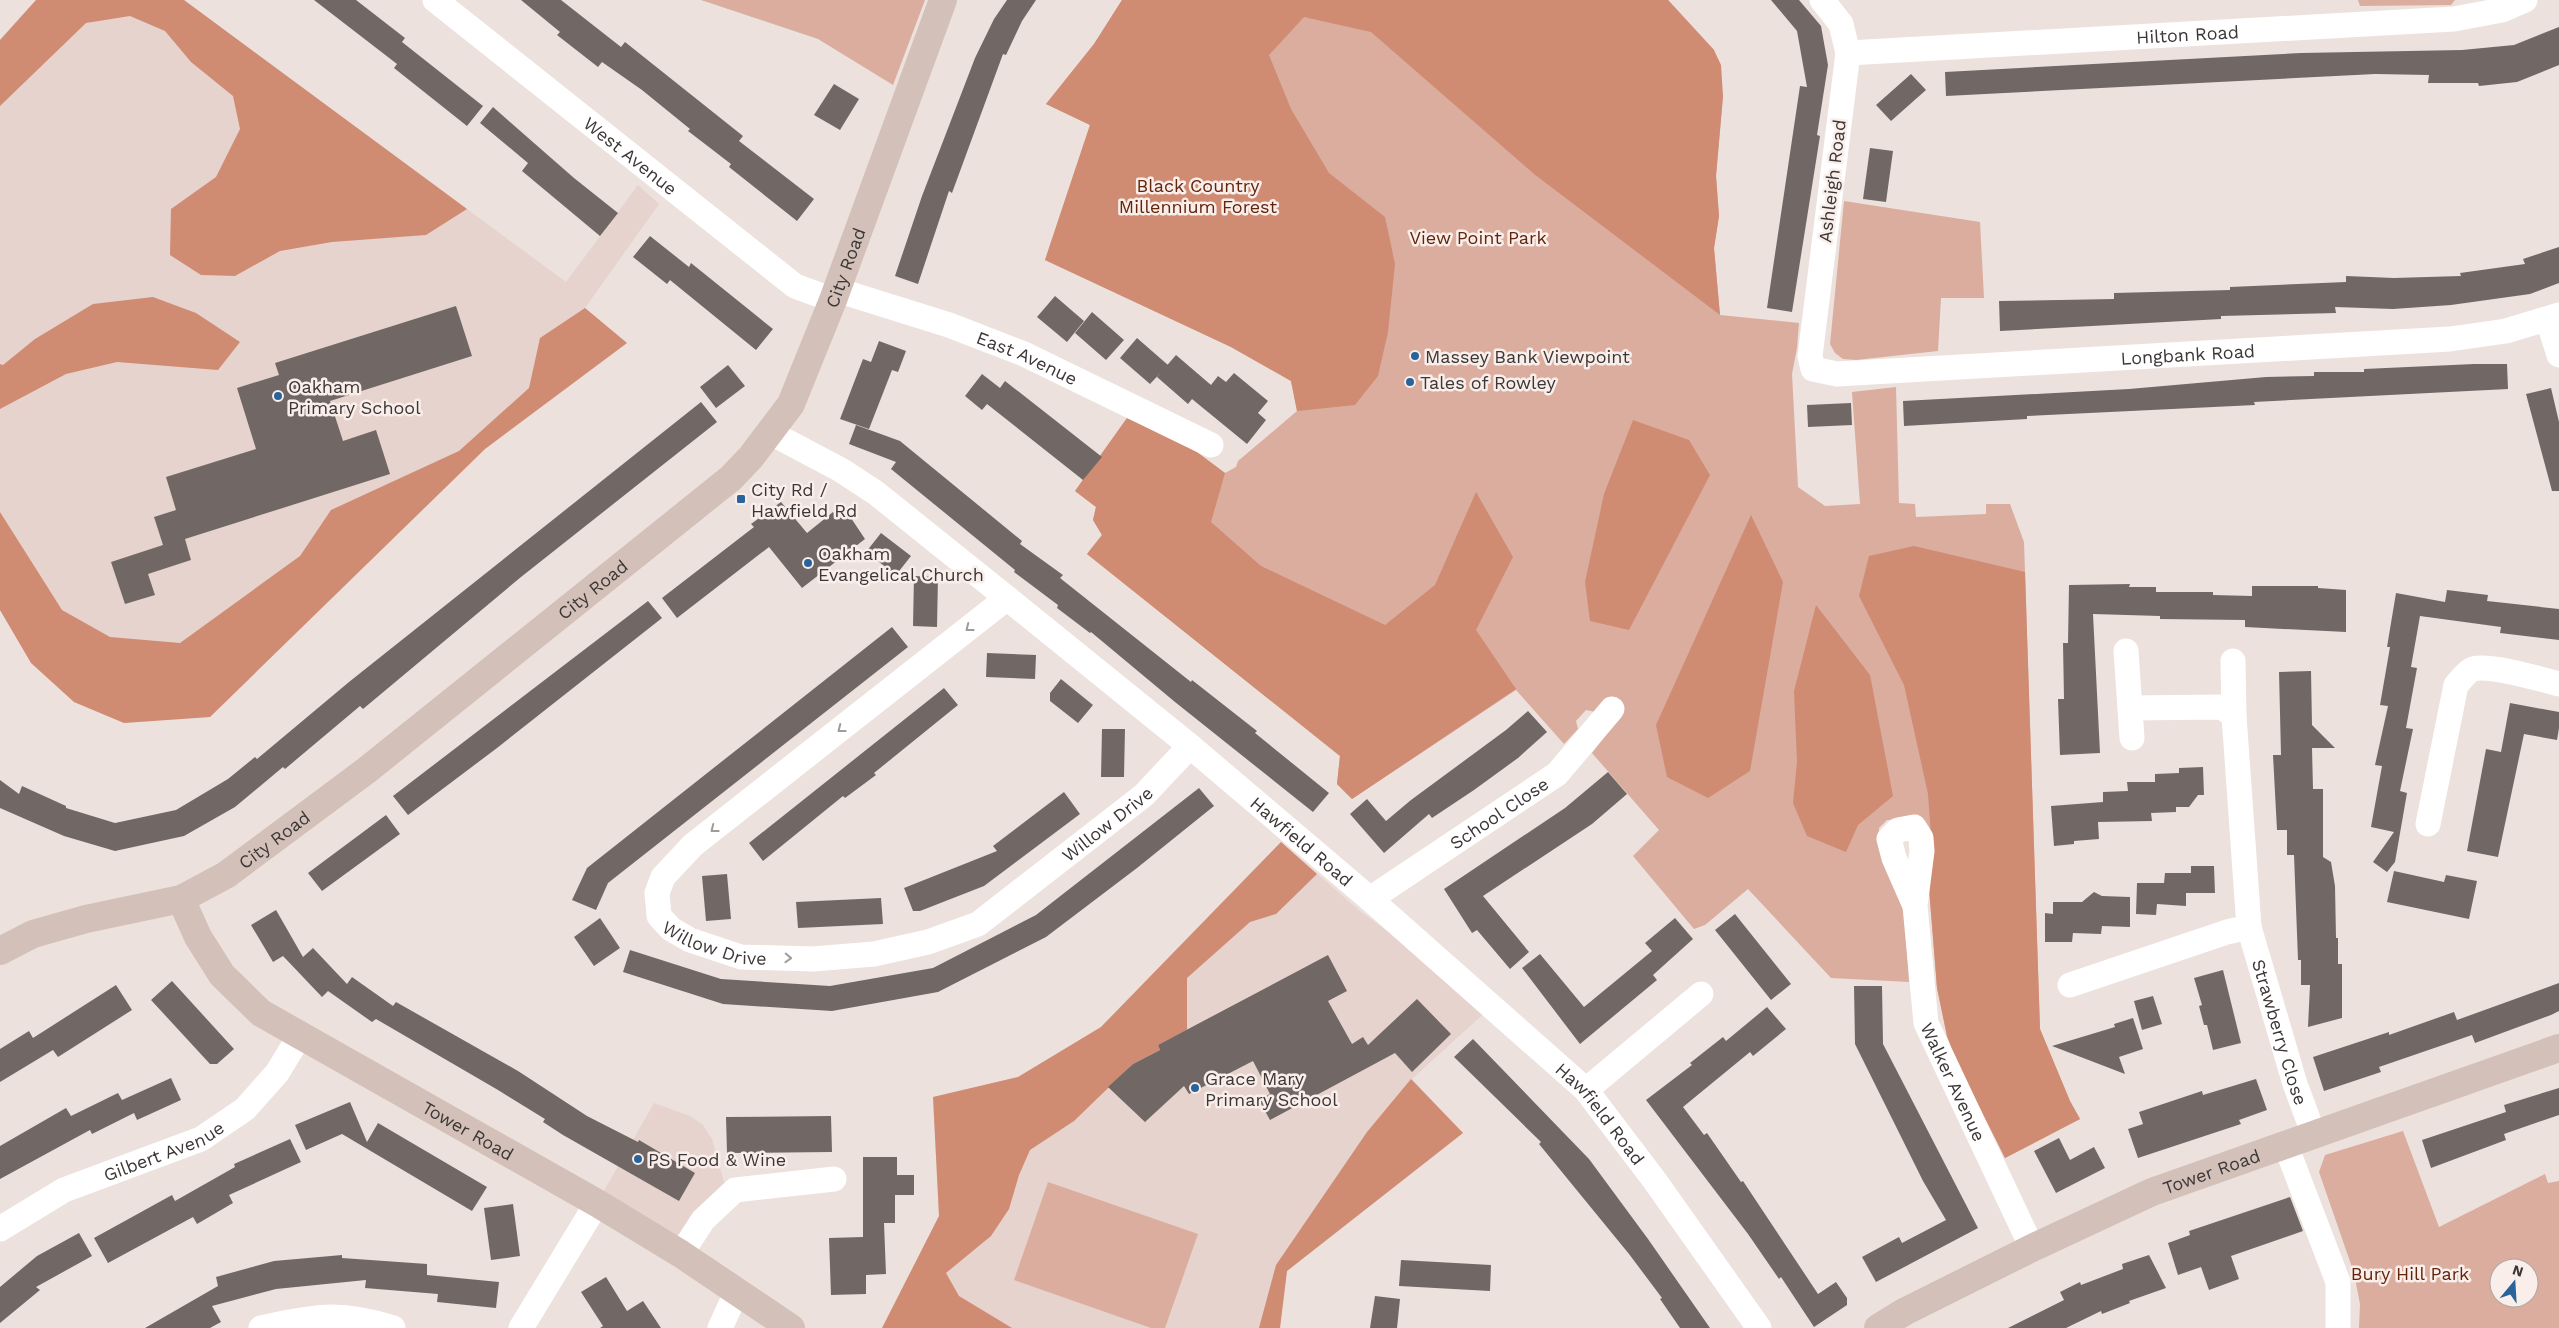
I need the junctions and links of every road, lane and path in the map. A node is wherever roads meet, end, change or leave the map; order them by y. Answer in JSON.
{"nodes":[{"id":1,"x":435,"y":0,"type":"edge"},
{"id":2,"x":943,"y":0,"type":"edge"},
{"id":3,"x":1822,"y":0,"type":"edge"},
{"id":4,"x":2525,"y":0,"type":"edge"},
{"id":5,"x":2498,"y":5,"type":"edge"},
{"id":6,"x":1848,"y":53,"type":"junction"},
{"id":7,"x":835,"y":295,"type":"junction"},
{"id":8,"x":2553,"y":317,"type":"edge"},
{"id":9,"x":2559,"y":355,"type":"edge"},
{"id":10,"x":1813,"y":369,"type":"joint"},
{"id":11,"x":770,"y":433,"type":"junction"},
{"id":12,"x":1211,"y":445,"type":"dead end"},
{"id":13,"x":1007,"y":598,"type":"junction"},
{"id":14,"x":2126,"y":651,"type":"dead end"},
{"id":15,"x":2232,"y":661,"type":"dead end"},
{"id":16,"x":2559,"y":684,"type":"edge"},
{"id":17,"x":2130,"y":708,"type":"junction"},
{"id":18,"x":1612,"y":709,"type":"dead end"},
{"id":19,"x":2234,"y":716,"type":"junction"},
{"id":20,"x":2132,"y":738,"type":"dead end"},
{"id":21,"x":1190,"y":746,"type":"junction"},
{"id":22,"x":2428,"y":824,"type":"dead end"},
{"id":23,"x":181,"y":899,"type":"junction"},
{"id":24,"x":1370,"y":899,"type":"junction"},
{"id":25,"x":1915,"y":906,"type":"dead end"},
{"id":26,"x":2249,"y":927,"type":"junction"},
{"id":27,"x":0,"y":951,"type":"edge"},
{"id":28,"x":2070,"y":985,"type":"dead end"},
{"id":29,"x":1701,"y":994,"type":"dead end"},
{"id":30,"x":299,"y":1036,"type":"junction"},
{"id":31,"x":2559,"y":1048,"type":"edge"},
{"id":32,"x":1586,"y":1090,"type":"junction"},
{"id":33,"x":2314,"y":1135,"type":"junction"},
{"id":34,"x":2286,"y":1146,"type":"junction"},
{"id":35,"x":834,"y":1179,"type":"dead end"},
{"id":36,"x":597,"y":1203,"type":"junction"},
{"id":37,"x":0,"y":1229,"type":"edge"},
{"id":38,"x":2032,"y":1248,"type":"junction"},
{"id":39,"x":682,"y":1254,"type":"junction"},
{"id":40,"x":737,"y":1292,"type":"junction"},
{"id":41,"x":261,"y":1328,"type":"edge"},
{"id":42,"x":393,"y":1328,"type":"edge"},
{"id":43,"x":521,"y":1328,"type":"edge"},
{"id":44,"x":720,"y":1328,"type":"edge"},
{"id":45,"x":791,"y":1328,"type":"edge"},
{"id":46,"x":1759,"y":1328,"type":"edge"},
{"id":47,"x":1878,"y":1328,"type":"edge"},
{"id":48,"x":2338,"y":1328,"type":"edge"}],
"edges":[{"from":1,"to":7,"type":"street","name":"West Avenue"},
{"from":2,"to":7,"type":"street","name":"City Road"},
{"from":3,"to":6,"type":"street","name":"Ashleigh Road"},
{"from":4,"to":5,"type":"street","name":"Hilton Road"},
{"from":5,"to":6,"type":"street","name":"Hilton Road"},
{"from":6,"to":10,"type":"street","name":"Ashleigh Road"},
{"from":7,"to":11,"type":"street","name":"City Road"},
{"from":7,"to":12,"type":"street","name":"East Avenue"},
{"from":8,"to":9,"type":"street"},
{"from":8,"to":10,"type":"street","name":"Longbank Road"},
{"from":11,"to":13,"type":"street","name":"Hawfield Road"},
{"from":11,"to":23,"type":"street","name":"City Road"},
{"from":13,"to":21,"type":"street","name":"Hawfield Road"},
{"from":13,"to":21,"type":"street","name":"Willow Drive","one_way":true},
{"from":14,"to":17,"type":"street"},
{"from":15,"to":19,"type":"street","name":"Strawberry Close"},
{"from":16,"to":22,"type":"street"},
{"from":17,"to":19,"type":"street"},
{"from":17,"to":20,"type":"street"},
{"from":18,"to":24,"type":"street","name":"School Close"},
{"from":19,"to":26,"type":"street","name":"Strawberry Close"},
{"from":21,"to":24,"type":"street","name":"Hawfield Road"},
{"from":23,"to":27,"type":"street","name":"City Road"},
{"from":23,"to":30,"type":"street","name":"Tower Road"},
{"from":24,"to":32,"type":"street","name":"Hawfield Road"},
{"from":25,"to":38,"type":"street","name":"Walker Avenue"},
{"from":26,"to":28,"type":"street"},
{"from":26,"to":33,"type":"street","name":"Strawberry Close"},
{"from":29,"to":32,"type":"street"},
{"from":30,"to":36,"type":"street","name":"Tower Road"},
{"from":30,"to":37,"type":"street","name":"Gilbert Avenue"},
{"from":31,"to":33,"type":"street","name":"Tower Road"},
{"from":32,"to":46,"type":"street","name":"Hawfield Road"},
{"from":33,"to":34,"type":"street","name":"Tower Road"},
{"from":34,"to":38,"type":"street","name":"Tower Road"},
{"from":34,"to":48,"type":"street"},
{"from":35,"to":39,"type":"street"},
{"from":36,"to":39,"type":"street","name":"Tower Road"},
{"from":36,"to":43,"type":"street"},
{"from":38,"to":47,"type":"street","name":"Tower Road"},
{"from":39,"to":40,"type":"street","name":"Tower Road"},
{"from":40,"to":44,"type":"street"},
{"from":40,"to":45,"type":"street","name":"Tower Road"},
{"from":41,"to":42,"type":"street"}]}
